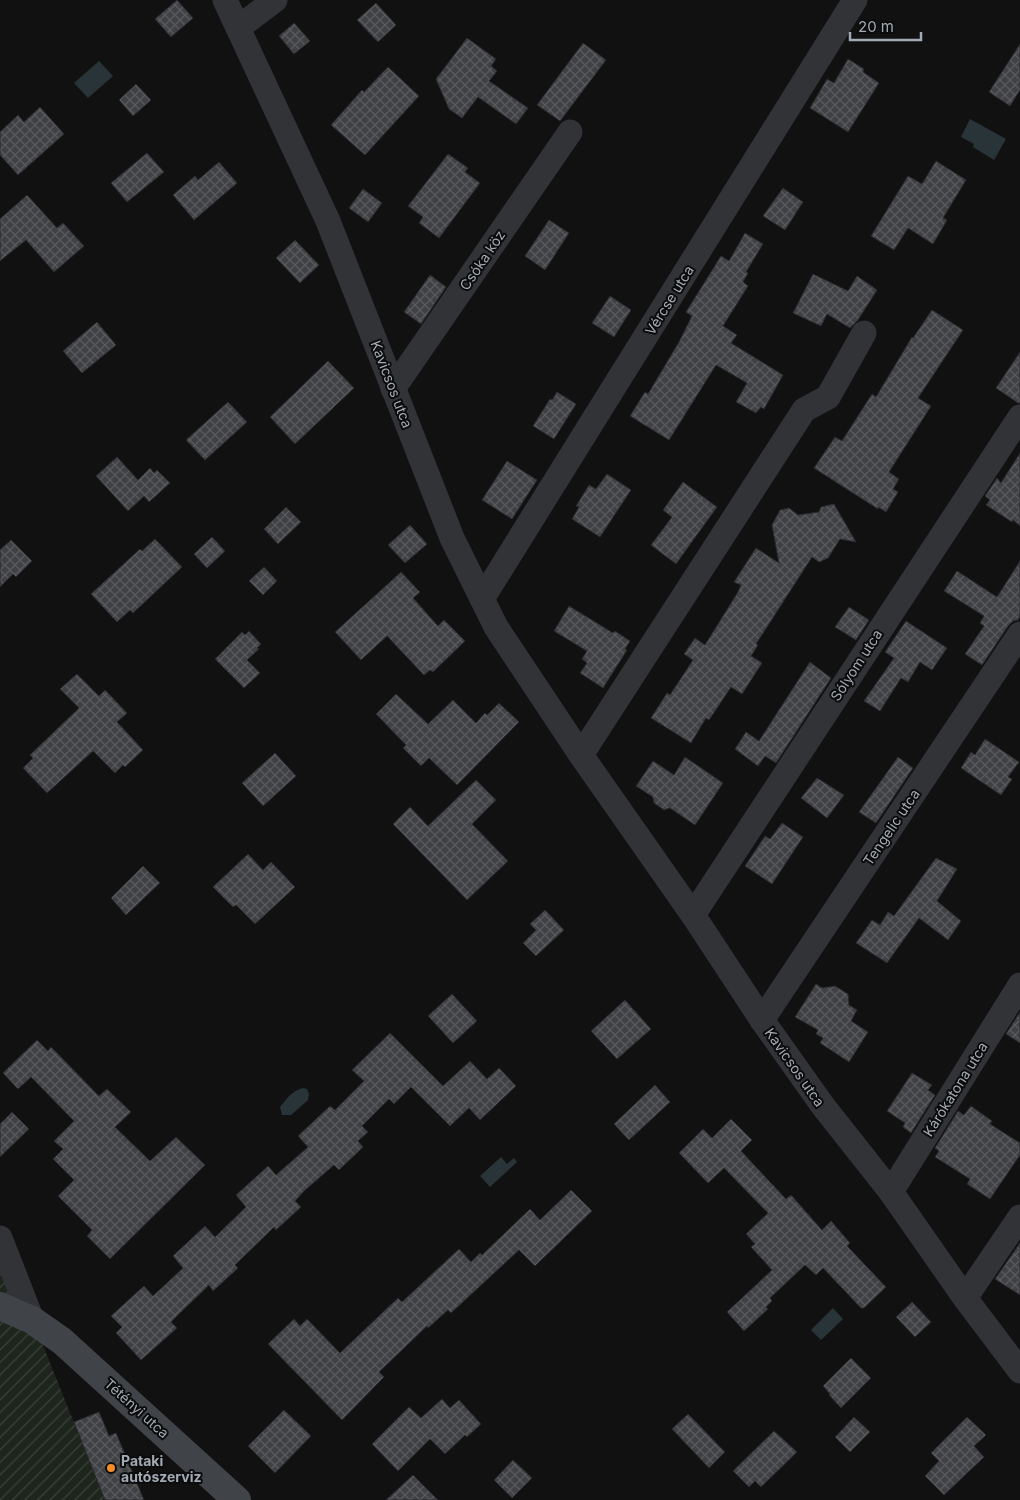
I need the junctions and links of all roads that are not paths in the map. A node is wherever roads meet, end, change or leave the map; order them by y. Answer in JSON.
{"nodes":[{"id":1,"x":225,"y":0,"type":"edge"},
{"id":2,"x":274,"y":0,"type":"edge"},
{"id":3,"x":855,"y":0,"type":"edge"},
{"id":4,"x":238,"y":28,"type":"junction"},
{"id":5,"x":570,"y":132,"type":"dead end"},
{"id":6,"x":864,"y":333,"type":"dead end"},
{"id":7,"x":394,"y":389,"type":"junction"},
{"id":8,"x":1020,"y":417,"type":"edge"},
{"id":9,"x":482,"y":599,"type":"junction"},
{"id":10,"x":1020,"y":634,"type":"edge"},
{"id":11,"x":581,"y":755,"type":"junction"},
{"id":12,"x":693,"y":915,"type":"junction"},
{"id":13,"x":1020,"y":985,"type":"edge"},
{"id":14,"x":762,"y":1020,"type":"junction"},
{"id":15,"x":891,"y":1192,"type":"junction"},
{"id":16,"x":1020,"y":1217,"type":"edge"},
{"id":17,"x":0,"y":1238,"type":"edge"},
{"id":18,"x":965,"y":1298,"type":"junction"},
{"id":19,"x":0,"y":1306,"type":"edge"},
{"id":20,"x":32,"y":1320,"type":"junction"},
{"id":21,"x":1020,"y":1371,"type":"edge"},
{"id":22,"x":238,"y":1500,"type":"edge"}],
"edges":[{"from":1,"to":4,"type":"street","name":"Kavicsos utca"},
{"from":2,"to":4,"type":"street"},
{"from":3,"to":9,"type":"street","name":"Vércse utca"},
{"from":4,"to":7,"type":"street","name":"Kavicsos utca"},
{"from":5,"to":7,"type":"street","name":"Csóka köz"},
{"from":6,"to":11,"type":"street"},
{"from":7,"to":9,"type":"street","name":"Kavicsos utca"},
{"from":8,"to":12,"type":"street","name":"Sólyom utca"},
{"from":9,"to":11,"type":"street","name":"Kavicsos utca"},
{"from":10,"to":14,"type":"street","name":"Tengelic utca"},
{"from":11,"to":12,"type":"street","name":"Kavicsos utca"},
{"from":12,"to":14,"type":"street","name":"Kavicsos utca"},
{"from":13,"to":15,"type":"street","name":"Kárókatona utca"},
{"from":14,"to":15,"type":"street","name":"Kavicsos utca"},
{"from":15,"to":18,"type":"street","name":"Kavicsos utca"},
{"from":16,"to":18,"type":"street"},
{"from":17,"to":20,"type":"street"},
{"from":18,"to":21,"type":"street","name":"Kavicsos utca"},
{"from":19,"to":20,"type":"street","name":"Tétényi utca"},
{"from":20,"to":22,"type":"street","name":"Tétényi utca"}]}
